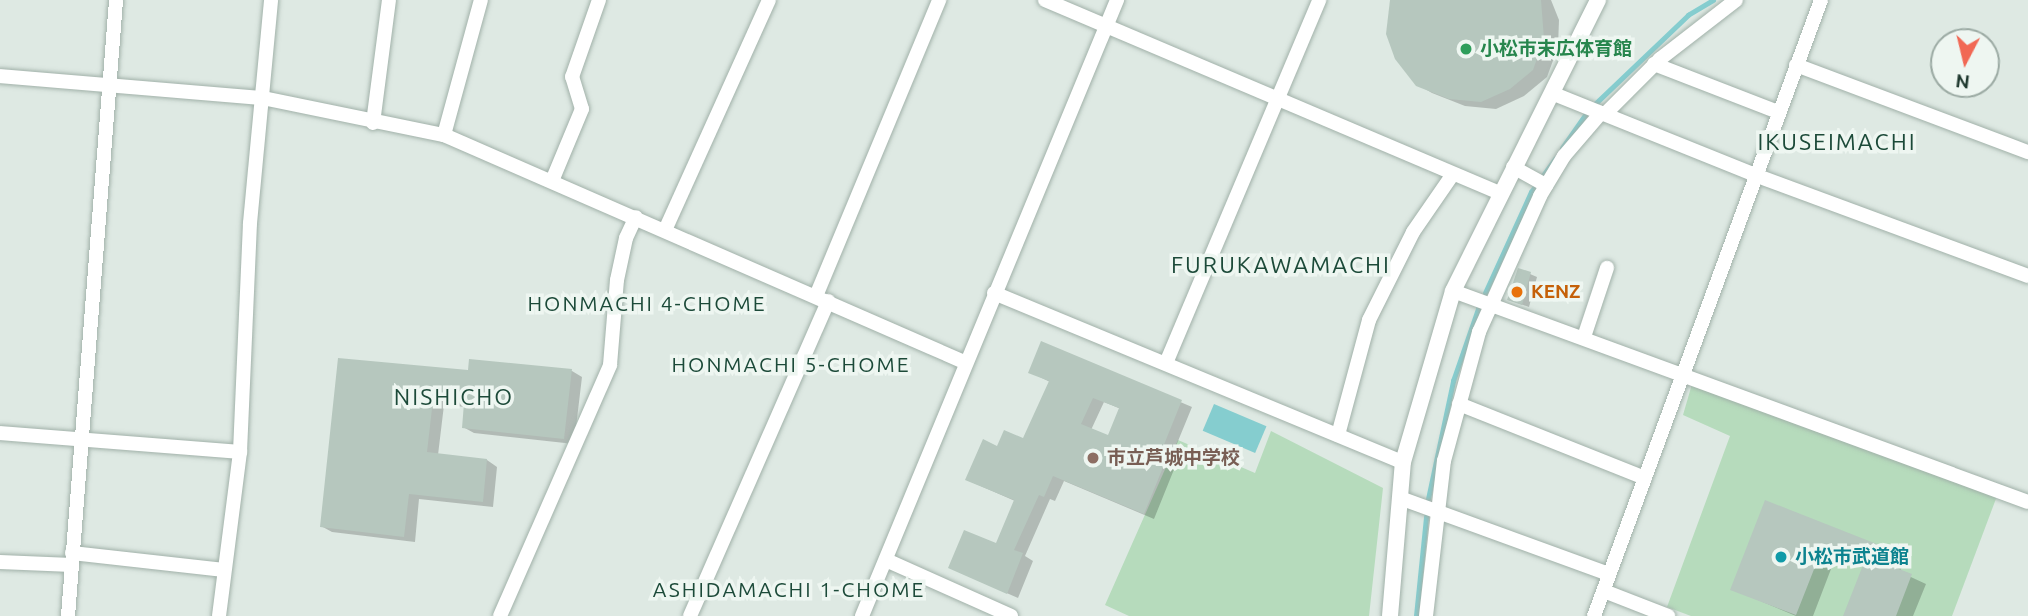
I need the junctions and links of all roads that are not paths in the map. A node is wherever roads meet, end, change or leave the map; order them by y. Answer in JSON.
{"nodes":[{"id":1,"x":116,"y":0,"type":"edge"},
{"id":2,"x":271,"y":0,"type":"edge"},
{"id":3,"x":389,"y":0,"type":"edge"},
{"id":4,"x":481,"y":0,"type":"edge"},
{"id":5,"x":599,"y":0,"type":"edge"},
{"id":6,"x":769,"y":0,"type":"edge"},
{"id":7,"x":939,"y":0,"type":"edge"},
{"id":8,"x":1045,"y":0,"type":"edge"},
{"id":9,"x":1117,"y":0,"type":"edge"},
{"id":10,"x":1319,"y":0,"type":"edge"},
{"id":11,"x":1598,"y":0,"type":"edge"},
{"id":12,"x":1736,"y":0,"type":"edge"},
{"id":13,"x":1821,"y":0,"type":"edge"},
{"id":14,"x":1105,"y":26,"type":"junction"},
{"id":15,"x":1654,"y":64,"type":"junction"},
{"id":16,"x":1796,"y":65,"type":"junction"},
{"id":17,"x":0,"y":76,"type":"edge"},
{"id":18,"x":109,"y":88,"type":"junction"},
{"id":19,"x":1554,"y":94,"type":"junction"},
{"id":20,"x":263,"y":98,"type":"junction"},
{"id":21,"x":1277,"y":98,"type":"junction"},
{"id":22,"x":1778,"y":112,"type":"junction"},
{"id":23,"x":1603,"y":114,"type":"junction"},
{"id":24,"x":373,"y":123,"type":"junction"},
{"id":25,"x":444,"y":135,"type":"junction"},
{"id":26,"x":2028,"y":152,"type":"edge"},
{"id":27,"x":1513,"y":167,"type":"junction"},
{"id":28,"x":1453,"y":174,"type":"junction"},
{"id":29,"x":1755,"y":175,"type":"junction"},
{"id":30,"x":552,"y":181,"type":"junction"},
{"id":31,"x":1546,"y":185,"type":"junction"},
{"id":32,"x":1499,"y":193,"type":"junction"},
{"id":33,"x":636,"y":218,"type":"junction"},
{"id":34,"x":666,"y":228,"type":"junction"},
{"id":35,"x":1607,"y":268,"type":"dead end"},
{"id":36,"x":2028,"y":276,"type":"edge"},
{"id":37,"x":1453,"y":290,"type":"junction"},
{"id":38,"x":994,"y":293,"type":"junction"},
{"id":39,"x":822,"y":299,"type":"junction"},
{"id":40,"x":1490,"y":303,"type":"junction"},
{"id":41,"x":1584,"y":337,"type":"junction"},
{"id":42,"x":964,"y":362,"type":"junction"},
{"id":43,"x":1166,"y":363,"type":"junction"},
{"id":44,"x":1682,"y":371,"type":"junction"},
{"id":45,"x":1459,"y":404,"type":"junction"},
{"id":46,"x":0,"y":433,"type":"edge"},
{"id":47,"x":1338,"y":435,"type":"junction"},
{"id":48,"x":79,"y":439,"type":"junction"},
{"id":49,"x":240,"y":452,"type":"junction"},
{"id":50,"x":1403,"y":462,"type":"junction"},
{"id":51,"x":1645,"y":478,"type":"junction"},
{"id":52,"x":1399,"y":498,"type":"junction"},
{"id":53,"x":2028,"y":502,"type":"edge"},
{"id":54,"x":1438,"y":512,"type":"junction"},
{"id":55,"x":72,"y":559,"type":"junction"},
{"id":56,"x":886,"y":560,"type":"junction"},
{"id":57,"x":0,"y":562,"type":"edge"},
{"id":58,"x":224,"y":570,"type":"junction"},
{"id":59,"x":1609,"y":574,"type":"junction"},
{"id":60,"x":1604,"y":591,"type":"junction"},
{"id":61,"x":68,"y":616,"type":"edge"},
{"id":62,"x":219,"y":616,"type":"edge"},
{"id":63,"x":500,"y":616,"type":"edge"},
{"id":64,"x":690,"y":616,"type":"edge"},
{"id":65,"x":862,"y":616,"type":"edge"},
{"id":66,"x":1011,"y":616,"type":"edge"},
{"id":67,"x":1390,"y":616,"type":"edge"},
{"id":68,"x":1426,"y":616,"type":"edge"},
{"id":69,"x":1594,"y":616,"type":"edge"},
{"id":70,"x":1668,"y":616,"type":"edge"}],
"edges":[{"from":1,"to":18,"type":"street"},
{"from":2,"to":20,"type":"street"},
{"from":3,"to":24,"type":"street"},
{"from":4,"to":25,"type":"street"},
{"from":5,"to":30,"type":"street"},
{"from":6,"to":34,"type":"street"},
{"from":7,"to":39,"type":"street"},
{"from":8,"to":14,"type":"street"},
{"from":9,"to":14,"type":"street"},
{"from":10,"to":21,"type":"street"},
{"from":11,"to":19,"type":"street"},
{"from":12,"to":15,"type":"street"},
{"from":13,"to":16,"type":"street"},
{"from":14,"to":21,"type":"street"},
{"from":14,"to":38,"type":"street"},
{"from":15,"to":22,"type":"street"},
{"from":15,"to":23,"type":"street"},
{"from":16,"to":22,"type":"street"},
{"from":16,"to":26,"type":"street"},
{"from":17,"to":18,"type":"street"},
{"from":18,"to":20,"type":"street"},
{"from":18,"to":48,"type":"street"},
{"from":19,"to":23,"type":"street"},
{"from":19,"to":27,"type":"street"},
{"from":20,"to":24,"type":"street"},
{"from":20,"to":49,"type":"street"},
{"from":21,"to":28,"type":"street"},
{"from":21,"to":43,"type":"street"},
{"from":22,"to":29,"type":"street"},
{"from":23,"to":29,"type":"street"},
{"from":23,"to":31,"type":"street"},
{"from":24,"to":25,"type":"street"},
{"from":25,"to":30,"type":"street"},
{"from":27,"to":31,"type":"street"},
{"from":27,"to":32,"type":"street"},
{"from":28,"to":32,"type":"street"},
{"from":28,"to":47,"type":"street"},
{"from":29,"to":36,"type":"street"},
{"from":29,"to":44,"type":"street"},
{"from":30,"to":33,"type":"street"},
{"from":31,"to":40,"type":"street"},
{"from":32,"to":37,"type":"street"},
{"from":33,"to":34,"type":"street"},
{"from":33,"to":63,"type":"street"},
{"from":34,"to":39,"type":"street"},
{"from":35,"to":41,"type":"street"},
{"from":37,"to":40,"type":"street"},
{"from":37,"to":50,"type":"street"},
{"from":38,"to":42,"type":"street"},
{"from":38,"to":43,"type":"street"},
{"from":39,"to":42,"type":"street"},
{"from":39,"to":64,"type":"street"},
{"from":40,"to":41,"type":"street"},
{"from":40,"to":45,"type":"street"},
{"from":41,"to":44,"type":"street"},
{"from":42,"to":56,"type":"street"},
{"from":43,"to":47,"type":"street"},
{"from":44,"to":51,"type":"street"},
{"from":44,"to":53,"type":"street"},
{"from":45,"to":51,"type":"street"},
{"from":45,"to":54,"type":"street"},
{"from":46,"to":48,"type":"street"},
{"from":47,"to":50,"type":"street"},
{"from":48,"to":49,"type":"street"},
{"from":48,"to":55,"type":"street"},
{"from":49,"to":58,"type":"street"},
{"from":50,"to":52,"type":"street"},
{"from":51,"to":59,"type":"street"},
{"from":52,"to":54,"type":"street"},
{"from":52,"to":67,"type":"street"},
{"from":54,"to":59,"type":"street"},
{"from":54,"to":68,"type":"street"},
{"from":55,"to":57,"type":"street"},
{"from":55,"to":58,"type":"street"},
{"from":55,"to":61,"type":"street"},
{"from":56,"to":65,"type":"street"},
{"from":56,"to":66,"type":"street"},
{"from":58,"to":62,"type":"street"},
{"from":59,"to":60,"type":"street"},
{"from":60,"to":69,"type":"street"},
{"from":60,"to":70,"type":"street"}]}
